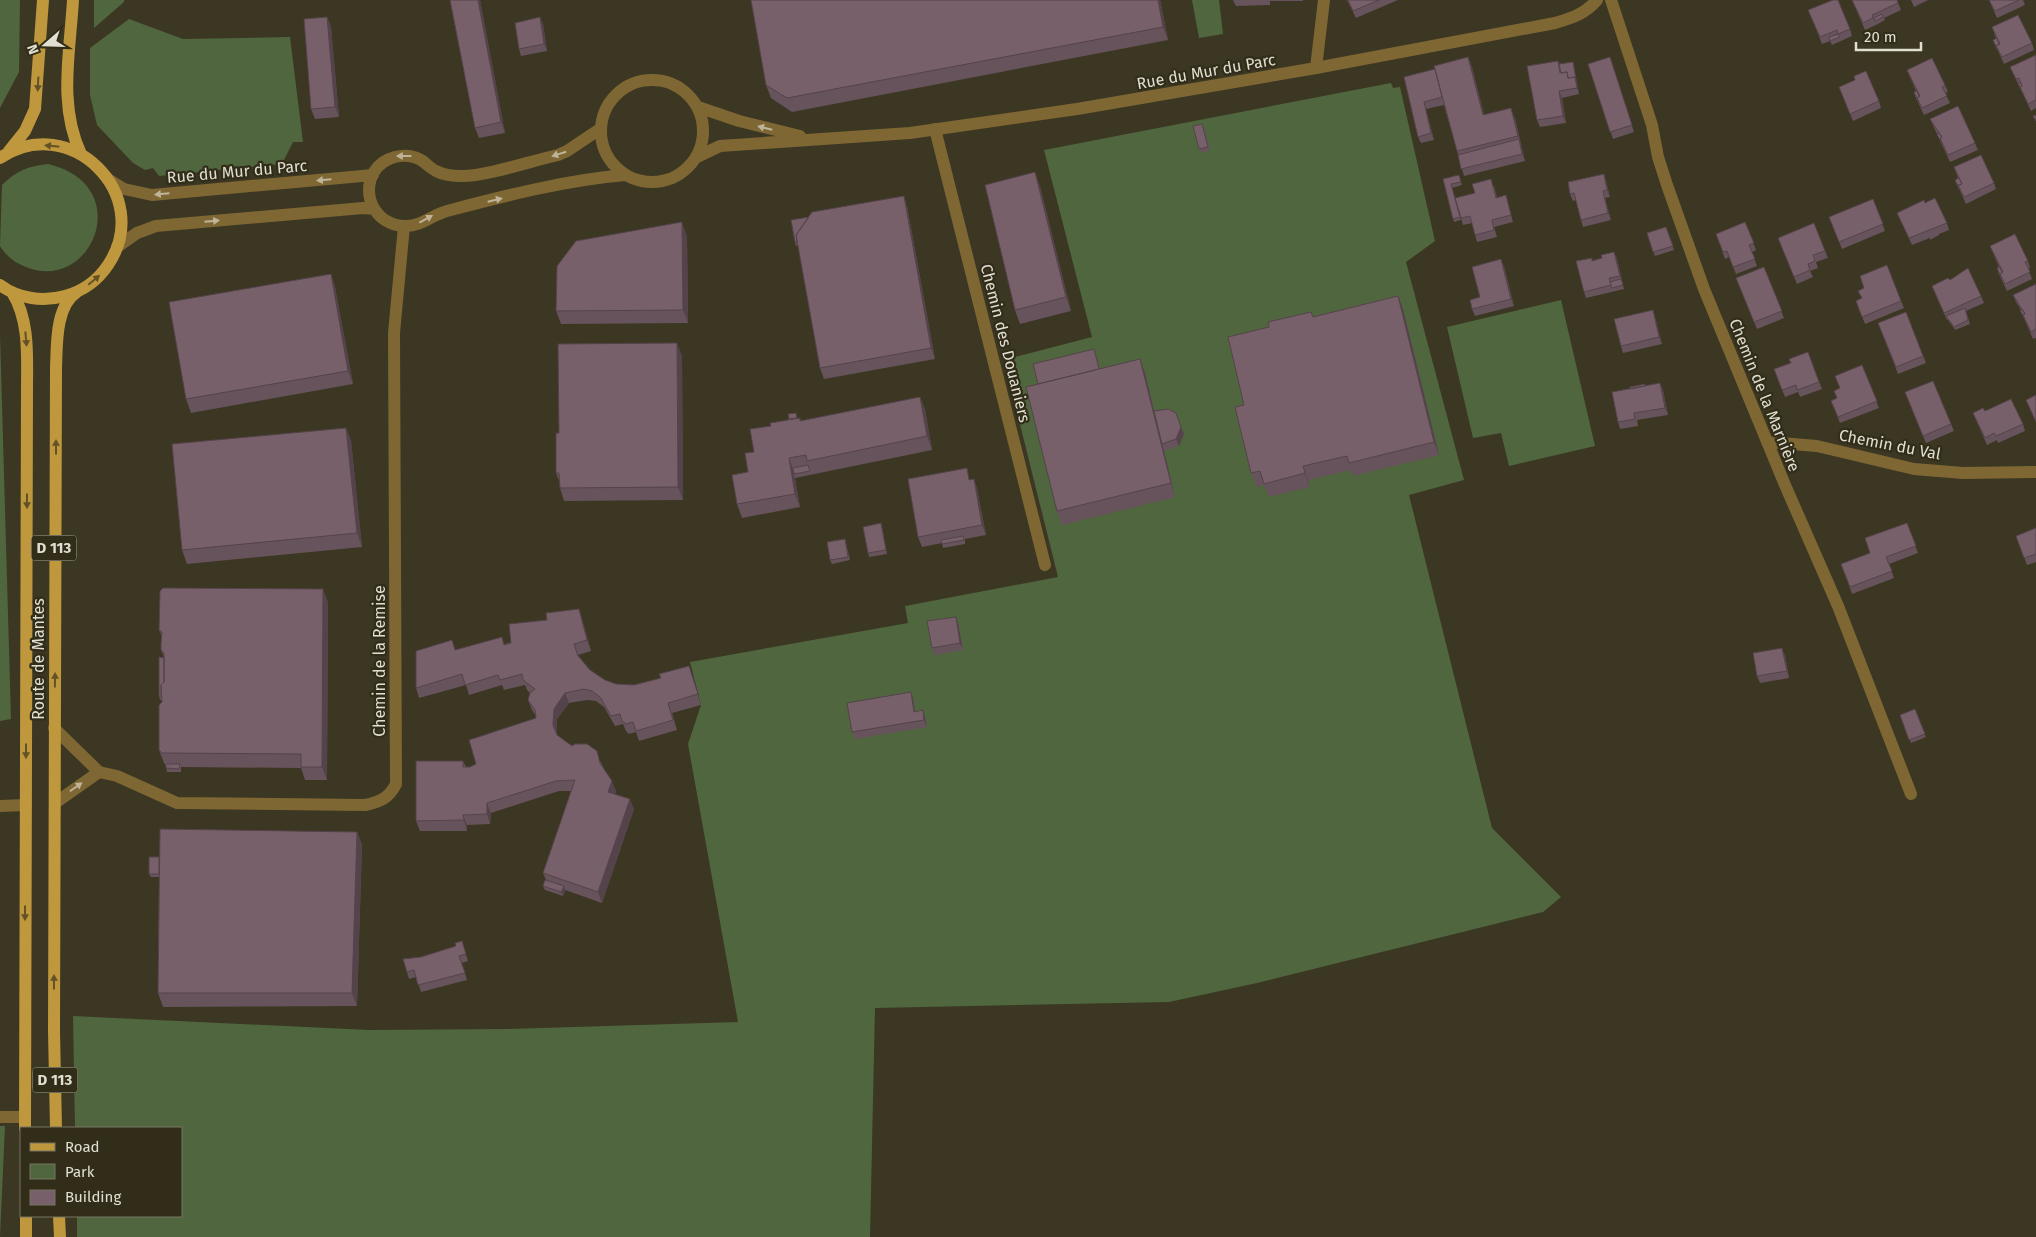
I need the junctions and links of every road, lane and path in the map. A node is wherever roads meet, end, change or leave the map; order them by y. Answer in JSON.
{"nodes":[{"id":1,"x":43,"y":0,"type":"edge"},
{"id":2,"x":73,"y":0,"type":"edge"},
{"id":3,"x":1324,"y":0,"type":"edge"},
{"id":4,"x":1597,"y":0,"type":"edge"},
{"id":5,"x":1611,"y":0,"type":"edge"},
{"id":6,"x":1316,"y":68,"type":"junction"},
{"id":7,"x":698,"y":107,"type":"junction"},
{"id":8,"x":600,"y":129,"type":"junction"},
{"id":9,"x":935,"y":129,"type":"junction"},
{"id":10,"x":812,"y":140,"type":"junction"},
{"id":11,"x":81,"y":154,"type":"junction"},
{"id":12,"x":2,"y":157,"type":"edge"},
{"id":13,"x":697,"y":157,"type":"junction"},
{"id":14,"x":373,"y":175,"type":"junction"},
{"id":15,"x":625,"y":175,"type":"junction"},
{"id":16,"x":108,"y":179,"type":"junction"},
{"id":17,"x":374,"y":209,"type":"junction"},
{"id":18,"x":404,"y":226,"type":"junction"},
{"id":19,"x":117,"y":247,"type":"junction"},
{"id":20,"x":0,"y":285,"type":"edge"},
{"id":21,"x":12,"y":292,"type":"junction"},
{"id":22,"x":76,"y":292,"type":"junction"},
{"id":23,"x":1767,"y":442,"type":"junction"},
{"id":24,"x":2036,"y":472,"type":"edge"},
{"id":25,"x":1045,"y":565,"type":"dead end"},
{"id":26,"x":54,"y":728,"type":"junction"},
{"id":27,"x":99,"y":772,"type":"junction"},
{"id":28,"x":1911,"y":794,"type":"dead end"},
{"id":29,"x":55,"y":803,"type":"junction"},
{"id":30,"x":26,"y":805,"type":"junction"},
{"id":31,"x":0,"y":806,"type":"edge"},
{"id":32,"x":0,"y":1117,"type":"edge"},
{"id":33,"x":25,"y":1123,"type":"edge"},
{"id":34,"x":56,"y":1127,"type":"edge"},
{"id":35,"x":26,"y":1217,"type":"edge"},
{"id":36,"x":58,"y":1217,"type":"edge"},
{"id":37,"x":58,"y":1217,"type":"edge"},
{"id":38,"x":26,"y":1237,"type":"edge"},
{"id":39,"x":56,"y":1237,"type":"edge"},
{"id":40,"x":60,"y":1237,"type":"edge"}],
"edges":[{"from":1,"to":12,"type":"main road","one_way":true},
{"from":2,"to":11,"type":"main road"},
{"from":3,"to":6,"type":"street"},
{"from":4,"to":6,"type":"street","name":"Rue du Mur du Parc"},
{"from":5,"to":23,"type":"street","name":"Chemin de la Marnière"},
{"from":6,"to":9,"type":"street","name":"Rue du Mur du Parc"},
{"from":7,"to":8,"type":"street"},
{"from":10,"to":7,"type":"street","name":"Rue du Mur du Parc","one_way":true},
{"from":7,"to":13,"type":"street"},
{"from":8,"to":14,"type":"street","one_way":true},
{"from":8,"to":15,"type":"street"},
{"from":9,"to":10,"type":"street","name":"Rue du Mur du Parc"},
{"from":9,"to":25,"type":"street","name":"Chemin des Douaniers"},
{"from":10,"to":13,"type":"street","name":"Rue du Mur du Parc"},
{"from":11,"to":12,"type":"main road","one_way":true},
{"from":11,"to":16,"type":"main road"},
{"from":13,"to":15,"type":"street"},
{"from":14,"to":16,"type":"street","name":"Rue du Mur du Parc","one_way":true},
{"from":14,"to":17,"type":"street"},
{"from":18,"to":15,"type":"street","one_way":true},
{"from":16,"to":19,"type":"main road"},
{"from":17,"to":18,"type":"street"},
{"from":19,"to":17,"type":"street","one_way":true},
{"from":18,"to":27,"type":"street","name":"Chemin de la Remise"},
{"from":22,"to":19,"type":"main road","one_way":true},
{"from":20,"to":21,"type":"main road"},
{"from":21,"to":22,"type":"main road"},
{"from":21,"to":30,"type":"main road","number":"D 113","one_way":true},
{"from":26,"to":22,"type":"main road","name":"Route de Mantes","number":"D 113","one_way":true},
{"from":23,"to":24,"type":"street","name":"Chemin du Val"},
{"from":23,"to":28,"type":"street","name":"Chemin de la Marnière"},
{"from":26,"to":27,"type":"street","name":"Chemin de la Remise"},
{"from":26,"to":29,"type":"main road","name":"Route de Mantes","number":"D 113"},
{"from":29,"to":27,"type":"street","one_way":true},
{"from":34,"to":29,"type":"main road","name":"Route de Mantes","number":"D 113","one_way":true},
{"from":30,"to":31,"type":"street"},
{"from":30,"to":33,"type":"main road","number":"D 113","one_way":true},
{"from":32,"to":33,"type":"street"},
{"from":35,"to":38,"type":"main road"},
{"from":36,"to":39,"type":"main road"},
{"from":37,"to":40,"type":"main road"}]}
